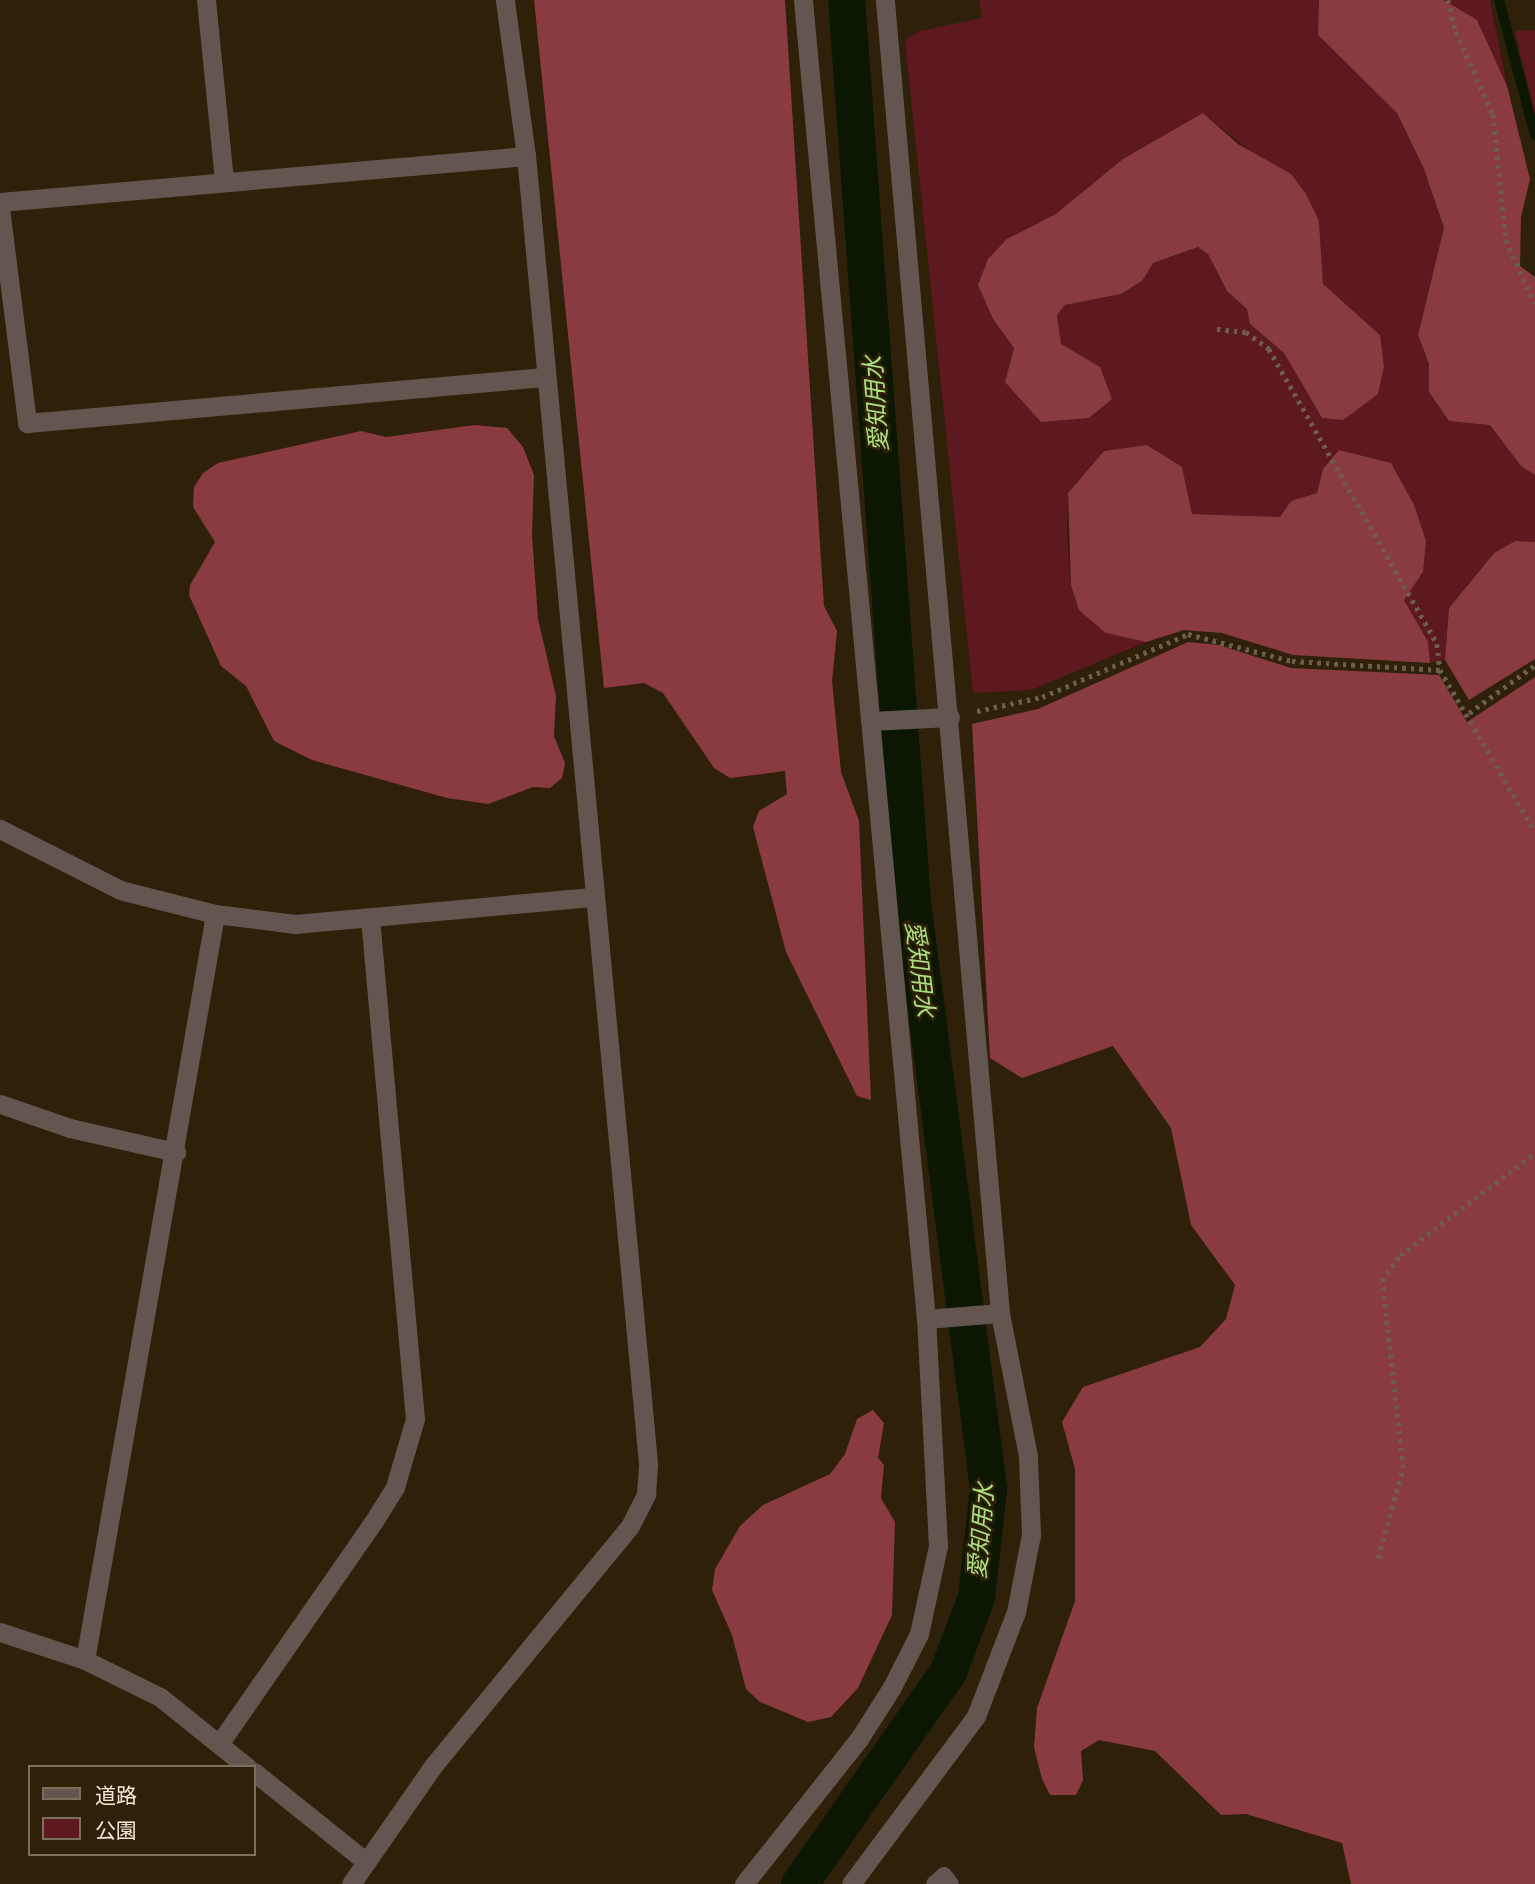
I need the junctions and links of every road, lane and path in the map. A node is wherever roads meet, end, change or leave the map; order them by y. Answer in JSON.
{"nodes":[{"id":1,"x":206,"y":0,"type":"edge"},
{"id":2,"x":505,"y":0,"type":"edge"},
{"id":3,"x":803,"y":0,"type":"edge"},
{"id":4,"x":886,"y":0,"type":"edge"},
{"id":5,"x":1448,"y":0,"type":"edge"},
{"id":6,"x":526,"y":156,"type":"junction"},
{"id":7,"x":224,"y":181,"type":"junction"},
{"id":8,"x":0,"y":202,"type":"edge"},
{"id":9,"x":0,"y":208,"type":"edge"},
{"id":10,"x":1535,"y":304,"type":"edge"},
{"id":11,"x":1217,"y":329,"type":"dead end"},
{"id":12,"x":544,"y":377,"type":"junction"},
{"id":13,"x":1535,"y":665,"type":"edge"},
{"id":14,"x":1440,"y":670,"type":"junction"},
{"id":15,"x":1469,"y":713,"type":"junction"},
{"id":16,"x":944,"y":717,"type":"junction"},
{"id":17,"x":879,"y":720,"type":"junction"},
{"id":18,"x":0,"y":829,"type":"edge"},
{"id":19,"x":1535,"y":831,"type":"edge"},
{"id":20,"x":592,"y":897,"type":"junction"},
{"id":21,"x":215,"y":914,"type":"junction"},
{"id":22,"x":370,"y":918,"type":"junction"},
{"id":23,"x":0,"y":1104,"type":"edge"},
{"id":24,"x":176,"y":1152,"type":"junction"},
{"id":25,"x":1535,"y":1153,"type":"edge"},
{"id":26,"x":996,"y":1313,"type":"junction"},
{"id":27,"x":931,"y":1319,"type":"junction"},
{"id":28,"x":1377,"y":1558,"type":"dead end"},
{"id":29,"x":0,"y":1632,"type":"edge"},
{"id":30,"x":85,"y":1660,"type":"junction"},
{"id":31,"x":219,"y":1744,"type":"junction"},
{"id":32,"x":245,"y":1765,"type":"edge"},
{"id":33,"x":256,"y":1774,"type":"edge"},
{"id":34,"x":364,"y":1860,"type":"junction"},
{"id":35,"x":351,"y":1884,"type":"edge"},
{"id":36,"x":744,"y":1884,"type":"edge"},
{"id":37,"x":851,"y":1884,"type":"edge"},
{"id":38,"x":934,"y":1884,"type":"edge"},
{"id":39,"x":950,"y":1884,"type":"edge"}],
"edges":[{"from":1,"to":7,"type":"street"},
{"from":2,"to":6,"type":"street"},
{"from":3,"to":17,"type":"street"},
{"from":4,"to":16,"type":"street"},
{"from":5,"to":10,"type":"path"},
{"from":6,"to":7,"type":"street"},
{"from":6,"to":12,"type":"street"},
{"from":7,"to":8,"type":"street"},
{"from":9,"to":12,"type":"street"},
{"from":11,"to":14,"type":"path"},
{"from":12,"to":20,"type":"street"},
{"from":13,"to":15,"type":"path"},
{"from":14,"to":15,"type":"path"},
{"from":14,"to":16,"type":"path"},
{"from":15,"to":19,"type":"path"},
{"from":16,"to":17,"type":"street"},
{"from":16,"to":26,"type":"street"},
{"from":17,"to":27,"type":"street"},
{"from":18,"to":21,"type":"street"},
{"from":20,"to":22,"type":"street"},
{"from":20,"to":34,"type":"street"},
{"from":21,"to":22,"type":"street"},
{"from":21,"to":24,"type":"street"},
{"from":22,"to":31,"type":"street"},
{"from":23,"to":24,"type":"street"},
{"from":24,"to":30,"type":"street"},
{"from":25,"to":28,"type":"path"},
{"from":26,"to":27,"type":"street"},
{"from":26,"to":37,"type":"street"},
{"from":27,"to":36,"type":"street"},
{"from":29,"to":30,"type":"street"},
{"from":30,"to":31,"type":"street"},
{"from":31,"to":32,"type":"street"},
{"from":33,"to":34,"type":"street"},
{"from":34,"to":35,"type":"street"},
{"from":38,"to":39,"type":"lane"}]}
